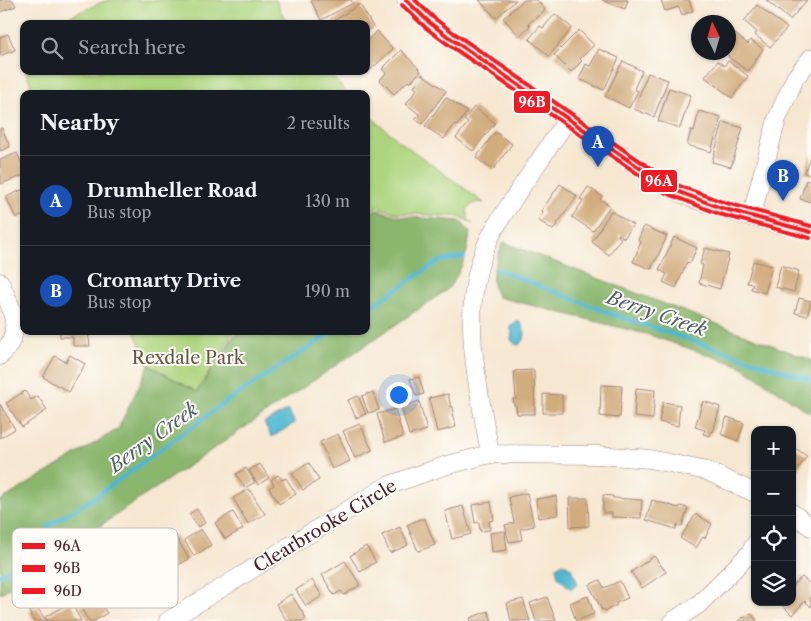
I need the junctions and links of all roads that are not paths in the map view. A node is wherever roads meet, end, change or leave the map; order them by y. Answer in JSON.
{"nodes":[{"id":1,"x":406,"y":0,"type":"edge"},
{"id":2,"x":811,"y":58,"type":"edge"},
{"id":3,"x":568,"y":119,"type":"junction"},
{"id":4,"x":750,"y":217,"type":"junction"},
{"id":5,"x":811,"y":232,"type":"edge"},
{"id":6,"x":0,"y":282,"type":"edge"},
{"id":7,"x":0,"y":356,"type":"edge"},
{"id":8,"x":490,"y":454,"type":"junction"},
{"id":9,"x":751,"y":491,"type":"edge"},
{"id":10,"x":796,"y":516,"type":"edge"},
{"id":11,"x":811,"y":527,"type":"edge"},
{"id":12,"x":751,"y":551,"type":"edge"},
{"id":13,"x":170,"y":620,"type":"edge"},
{"id":14,"x":674,"y":621,"type":"edge"}],
"edges":[{"from":1,"to":3,"type":"street"},
{"from":2,"to":4,"type":"street"},
{"from":3,"to":4,"type":"street"},
{"from":3,"to":8,"type":"street"},
{"from":4,"to":5,"type":"street"},
{"from":6,"to":7,"type":"street"},
{"from":8,"to":9,"type":"street","name":"Clearbrooke Circle"},
{"from":8,"to":13,"type":"street","name":"Clearbrooke Circle"},
{"from":10,"to":11,"type":"street"},
{"from":12,"to":14,"type":"street"}]}
